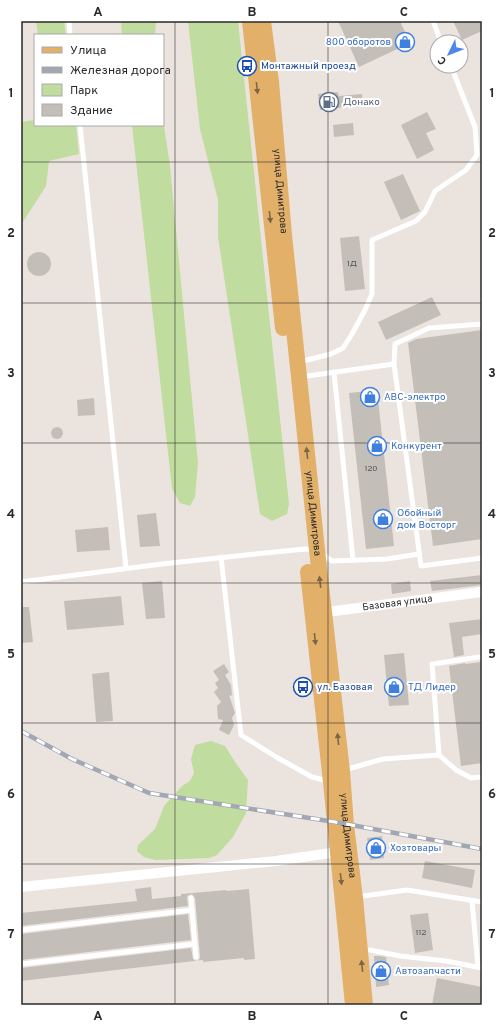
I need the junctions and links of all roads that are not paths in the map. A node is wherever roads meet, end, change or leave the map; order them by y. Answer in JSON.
{"nodes":[{"id":1,"x":69,"y":21,"type":"edge"},
{"id":2,"x":250,"y":21,"type":"edge"},
{"id":3,"x":263,"y":21,"type":"edge"},
{"id":4,"x":433,"y":21,"type":"edge"},
{"id":5,"x":70,"y":34,"type":"edge"},
{"id":6,"x":438,"y":34,"type":"edge"},
{"id":7,"x":454,"y":74,"type":"edge"},
{"id":8,"x":80,"y":126,"type":"edge"},
{"id":9,"x":482,"y":324,"type":"edge"},
{"id":10,"x":394,"y":364,"type":"junction"},
{"id":11,"x":299,"y":370,"type":"junction"},
{"id":12,"x":334,"y":372,"type":"junction"},
{"id":13,"x":311,"y":550,"type":"junction"},
{"id":14,"x":419,"y":554,"type":"junction"},
{"id":15,"x":221,"y":557,"type":"junction"},
{"id":16,"x":482,"y":558,"type":"edge"},
{"id":17,"x":353,"y":560,"type":"junction"},
{"id":18,"x":126,"y":568,"type":"junction"},
{"id":19,"x":21,"y":582,"type":"edge"},
{"id":20,"x":482,"y":592,"type":"edge"},
{"id":21,"x":318,"y":613,"type":"junction"},
{"id":22,"x":480,"y":657,"type":"dead end"},
{"id":23,"x":439,"y":755,"type":"junction"},
{"id":24,"x":336,"y":777,"type":"junction"},
{"id":25,"x":482,"y":777,"type":"edge"},
{"id":26,"x":338,"y":852,"type":"junction"},
{"id":27,"x":21,"y":887,"type":"edge"},
{"id":28,"x":191,"y":898,"type":"dead end"},
{"id":29,"x":355,"y":898,"type":"junction"},
{"id":30,"x":472,"y":901,"type":"junction"},
{"id":31,"x":482,"y":902,"type":"edge"},
{"id":32,"x":192,"y":910,"type":"junction"},
{"id":33,"x":21,"y":930,"type":"edge"},
{"id":34,"x":194,"y":944,"type":"junction"},
{"id":35,"x":370,"y":950,"type":"dead end"},
{"id":36,"x":196,"y":957,"type":"dead end"},
{"id":37,"x":21,"y":964,"type":"edge"},
{"id":38,"x":480,"y":967,"type":"edge"},
{"id":39,"x":353,"y":1005,"type":"edge"},
{"id":40,"x":366,"y":1005,"type":"edge"}],
"edges":[{"from":1,"to":5,"type":"lane"},
{"from":2,"to":13,"type":"main road","name":"улица Димитрова","one_way":true},
{"from":3,"to":11,"type":"main road","name":"улица Димитрова"},
{"from":4,"to":6,"type":"lane"},
{"from":7,"to":11,"type":"lane"},
{"from":8,"to":18,"type":"lane"},
{"from":9,"to":10,"type":"lane"},
{"from":10,"to":12,"type":"lane"},
{"from":10,"to":14,"type":"lane"},
{"from":11,"to":12,"type":"lane"},
{"from":13,"to":11,"type":"main road","name":"улица Димитрова","one_way":true},
{"from":12,"to":17,"type":"lane"},
{"from":13,"to":15,"type":"lane"},
{"from":13,"to":17,"type":"lane"},
{"from":13,"to":21,"type":"main road","name":"улица Димитрова"},
{"from":14,"to":16,"type":"lane"},
{"from":14,"to":17,"type":"lane"},
{"from":15,"to":18,"type":"lane"},
{"from":15,"to":24,"type":"lane"},
{"from":18,"to":19,"type":"lane"},
{"from":20,"to":21,"type":"street","name":"Базовая улица"},
{"from":21,"to":24,"type":"main road","name":"улица Димитрова"},
{"from":22,"to":23,"type":"lane"},
{"from":23,"to":24,"type":"lane"},
{"from":23,"to":25,"type":"lane"},
{"from":24,"to":26,"type":"main road","name":"улица Димитрова"},
{"from":24,"to":29,"type":"main road","name":"улица Димитрова"},
{"from":26,"to":27,"type":"street"},
{"from":26,"to":39,"type":"main road","name":"улица Димитрова","one_way":true},
{"from":28,"to":32,"type":"lane"},
{"from":29,"to":30,"type":"lane"},
{"from":40,"to":29,"type":"main road","name":"улица Димитрова","one_way":true},
{"from":30,"to":31,"type":"lane"},
{"from":30,"to":38,"type":"lane"},
{"from":32,"to":33,"type":"lane"},
{"from":32,"to":34,"type":"lane"},
{"from":34,"to":36,"type":"lane"},
{"from":34,"to":37,"type":"lane"},
{"from":35,"to":38,"type":"lane"}]}
